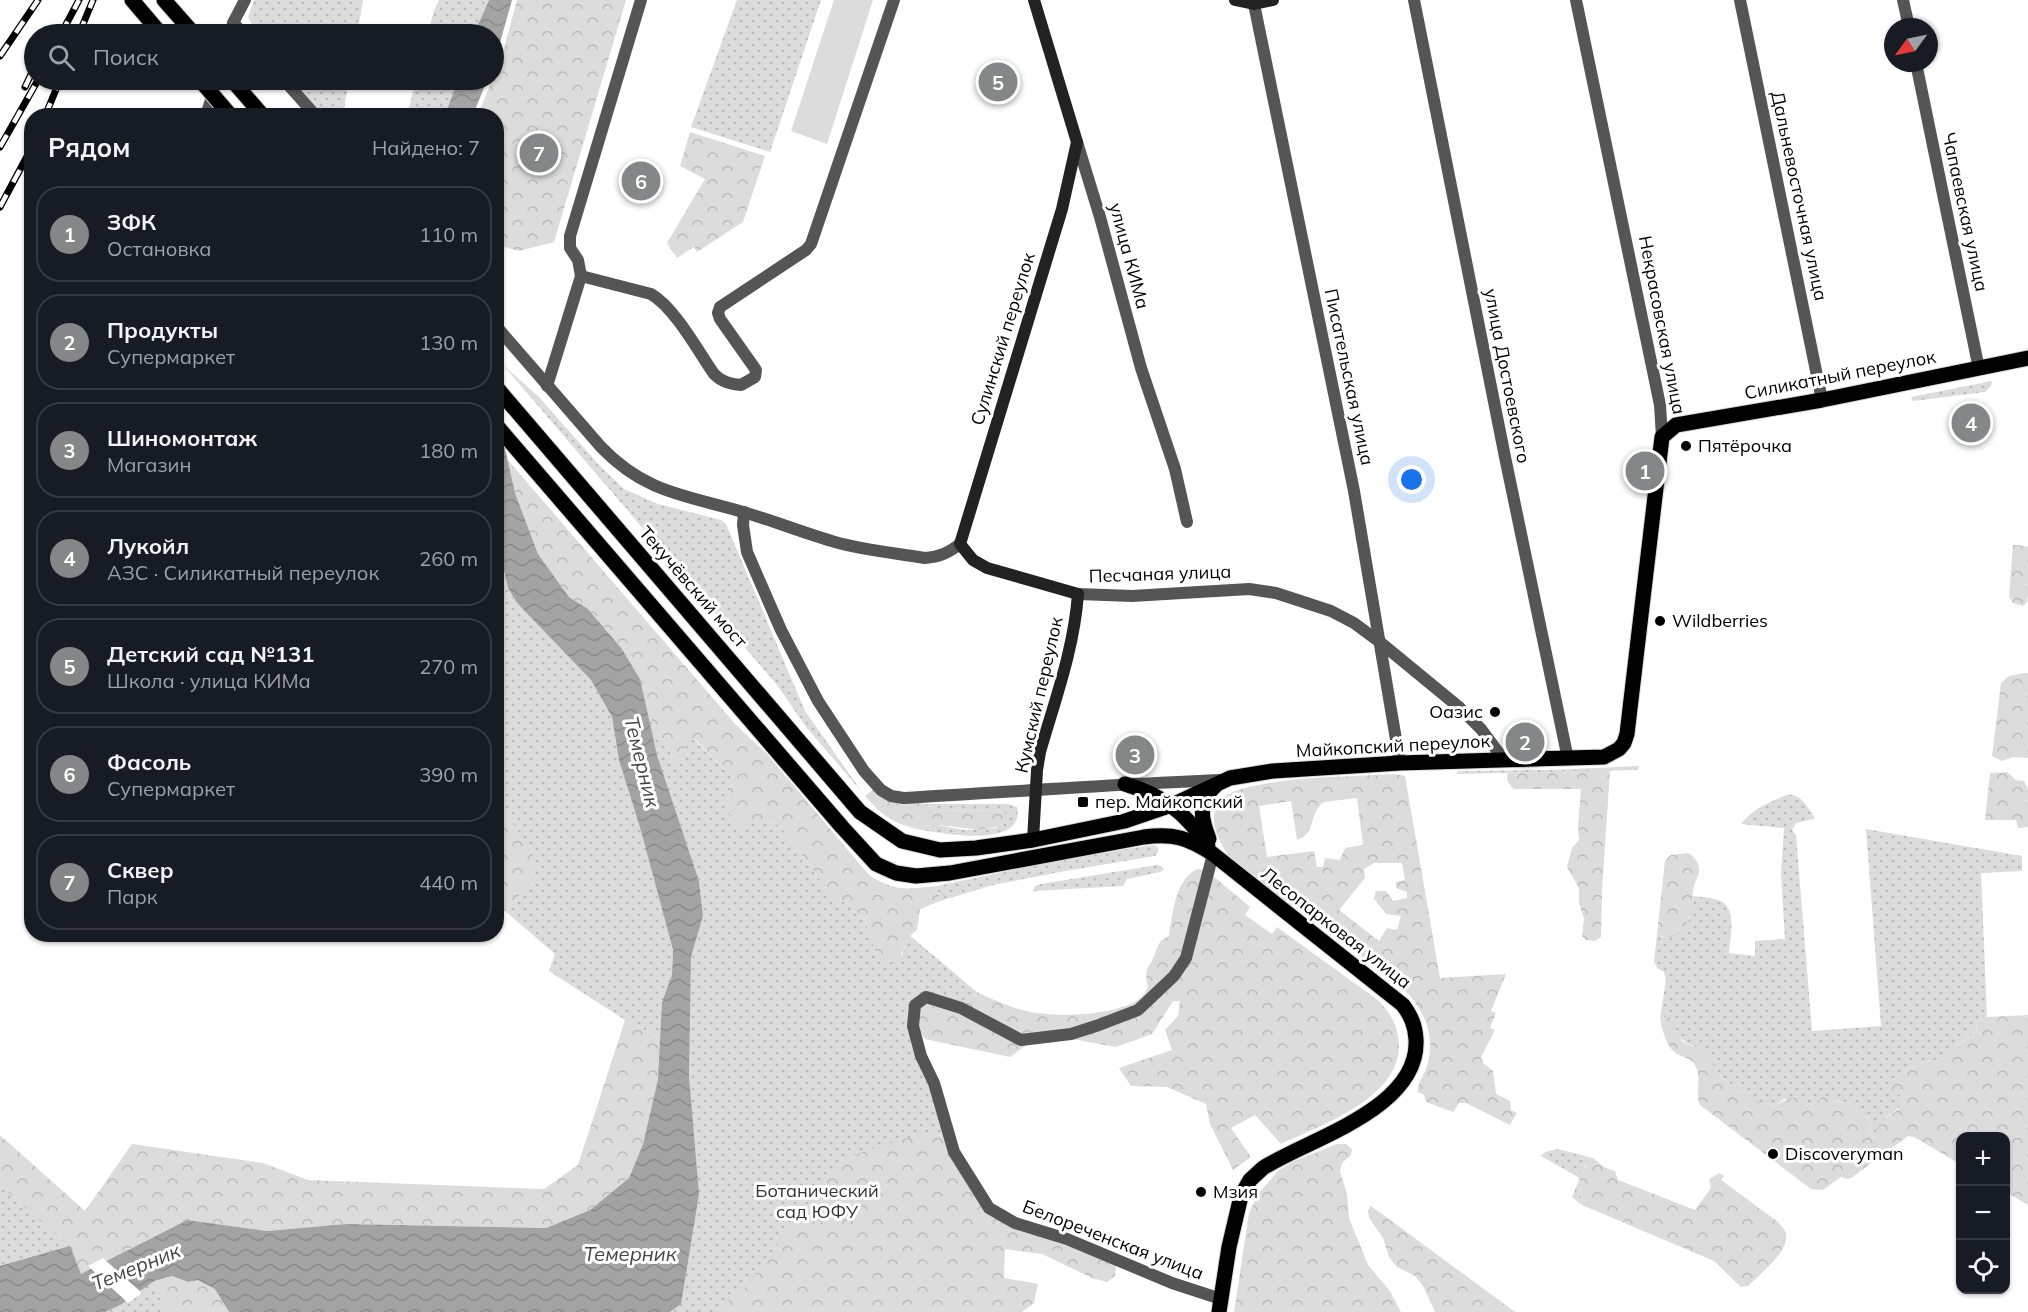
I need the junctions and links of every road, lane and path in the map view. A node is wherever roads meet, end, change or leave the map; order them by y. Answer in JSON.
{"nodes":[{"id":1,"x":132,"y":0,"type":"edge"},
{"id":2,"x":164,"y":0,"type":"edge"},
{"id":3,"x":244,"y":0,"type":"edge"},
{"id":4,"x":641,"y":0,"type":"edge"},
{"id":5,"x":894,"y":0,"type":"edge"},
{"id":6,"x":1034,"y":0,"type":"edge"},
{"id":7,"x":1235,"y":0,"type":"edge"},
{"id":8,"x":1273,"y":0,"type":"edge"},
{"id":9,"x":1414,"y":0,"type":"edge"},
{"id":10,"x":1576,"y":0,"type":"edge"},
{"id":11,"x":1740,"y":0,"type":"edge"},
{"id":12,"x":1903,"y":0,"type":"edge"},
{"id":13,"x":1254,"y":2,"type":"edge"},
{"id":14,"x":1907,"y":18,"type":"edge"},
{"id":15,"x":152,"y":24,"type":"edge"},
{"id":16,"x":185,"y":24,"type":"edge"},
{"id":17,"x":234,"y":24,"type":"edge"},
{"id":18,"x":1918,"y":72,"type":"edge"},
{"id":19,"x":209,"y":90,"type":"edge"},
{"id":20,"x":214,"y":90,"type":"edge"},
{"id":21,"x":241,"y":90,"type":"edge"},
{"id":22,"x":293,"y":90,"type":"edge"},
{"id":23,"x":208,"y":108,"type":"edge"},
{"id":24,"x":224,"y":108,"type":"edge"},
{"id":25,"x":256,"y":108,"type":"edge"},
{"id":26,"x":309,"y":108,"type":"edge"},
{"id":27,"x":1077,"y":142,"type":"junction"},
{"id":28,"x":581,"y":276,"type":"junction"},
{"id":29,"x":504,"y":335,"type":"edge"},
{"id":30,"x":2028,"y":358,"type":"edge"},
{"id":31,"x":1979,"y":369,"type":"junction"},
{"id":32,"x":548,"y":386,"type":"junction"},
{"id":33,"x":504,"y":396,"type":"edge"},
{"id":34,"x":1822,"y":400,"type":"junction"},
{"id":35,"x":504,"y":434,"type":"edge"},
{"id":36,"x":1662,"y":436,"type":"junction"},
{"id":37,"x":744,"y":512,"type":"junction"},
{"id":38,"x":1187,"y":522,"type":"dead end"},
{"id":39,"x":960,"y":544,"type":"junction"},
{"id":40,"x":1078,"y":594,"type":"junction"},
{"id":41,"x":1381,"y":643,"type":"junction"},
{"id":42,"x":1604,"y":757,"type":"joint"},
{"id":43,"x":1568,"y":759,"type":"junction"},
{"id":44,"x":1504,"y":760,"type":"junction"},
{"id":45,"x":1400,"y":763,"type":"junction"},
{"id":46,"x":1222,"y":780,"type":"junction"},
{"id":47,"x":1125,"y":784,"type":"junction"},
{"id":48,"x":1035,"y":791,"type":"junction"},
{"id":49,"x":1172,"y":805,"type":"junction"},
{"id":50,"x":860,"y":812,"type":"joint"},
{"id":51,"x":1152,"y":813,"type":"junction"},
{"id":52,"x":1148,"y":836,"type":"junction"},
{"id":53,"x":1033,"y":840,"type":"junction"},
{"id":54,"x":1213,"y":854,"type":"junction"},
{"id":55,"x":1220,"y":1306,"type":"edge"}],
"edges":[{"from":1,"to":15,"type":"main road"},
{"from":2,"to":16,"type":"main road"},
{"from":3,"to":17,"type":"street"},
{"from":4,"to":28,"type":"street"},
{"from":5,"to":28,"type":"street"},
{"from":6,"to":27,"type":"street","name":"улица КИМа"},
{"from":7,"to":13,"type":"street"},
{"from":8,"to":13,"type":"street"},
{"from":9,"to":43,"type":"street","name":"улица Достоевского"},
{"from":10,"to":36,"type":"street","name":"Некрасовская улица"},
{"from":11,"to":34,"type":"street","name":"Дальневосточная улица"},
{"from":12,"to":14,"type":"street"},
{"from":13,"to":41,"type":"street","name":"Писательская улица"},
{"from":18,"to":31,"type":"street","name":"Чапаевская улица"},
{"from":19,"to":24,"type":"main road","bridge":true},
{"from":20,"to":23,"type":"street"},
{"from":21,"to":25,"type":"main road"},
{"from":22,"to":26,"type":"street"},
{"from":27,"to":38,"type":"street","name":"улица КИМа"},
{"from":27,"to":39,"type":"street","name":"Сулинский переулок"},
{"from":28,"to":32,"type":"street"},
{"from":29,"to":32,"type":"street"},
{"from":30,"to":31,"type":"main road","name":"Силикатный переулок"},
{"from":31,"to":34,"type":"main road","name":"Силикатный переулок"},
{"from":32,"to":37,"type":"street"},
{"from":33,"to":50,"type":"main road","name":"Текучёвский мост"},
{"from":34,"to":36,"type":"main road","name":"Силикатный переулок"},
{"from":35,"to":52,"type":"main road"},
{"from":36,"to":42,"type":"main road","name":"Некрасовская улица"},
{"from":37,"to":39,"type":"street"},
{"from":37,"to":48,"type":"street","name":"Майкопский переулок"},
{"from":39,"to":40,"type":"street","name":"Песчаная улица"},
{"from":40,"to":41,"type":"street","name":"Песчаная улица"},
{"from":40,"to":48,"type":"street","name":"Кумский переулок"},
{"from":41,"to":44,"type":"street","name":"Песчаная улица"},
{"from":41,"to":45,"type":"street","name":"Писательская улица"},
{"from":42,"to":43,"type":"main road","name":"Майкопский переулок"},
{"from":43,"to":44,"type":"main road","name":"Майкопский переулок"},
{"from":44,"to":45,"type":"main road","name":"Майкопский переулок"},
{"from":45,"to":46,"type":"main road","name":"Майкопский переулок"},
{"from":46,"to":47,"type":"street","name":"Майкопский переулок"},
{"from":46,"to":49,"type":"main road","name":"Майкопский переулок"},
{"from":46,"to":54,"type":"main road"},
{"from":47,"to":48,"type":"street","name":"Майкопский переулок"},
{"from":47,"to":49,"type":"main road"},
{"from":47,"to":51,"type":"main road"},
{"from":48,"to":53,"type":"street","name":"Кумский переулок"},
{"from":49,"to":51,"type":"main road","name":"Майкопский переулок"},
{"from":49,"to":54,"type":"main road"},
{"from":50,"to":53,"type":"main road","name":"Майкопский переулок"},
{"from":51,"to":52,"type":"main road"},
{"from":51,"to":53,"type":"main road","name":"Майкопский переулок"},
{"from":52,"to":54,"type":"main road"},
{"from":54,"to":55,"type":"main road","name":"Лесопарковая улица"},
{"from":54,"to":55,"type":"street","name":"Белореченская улица"}]}
